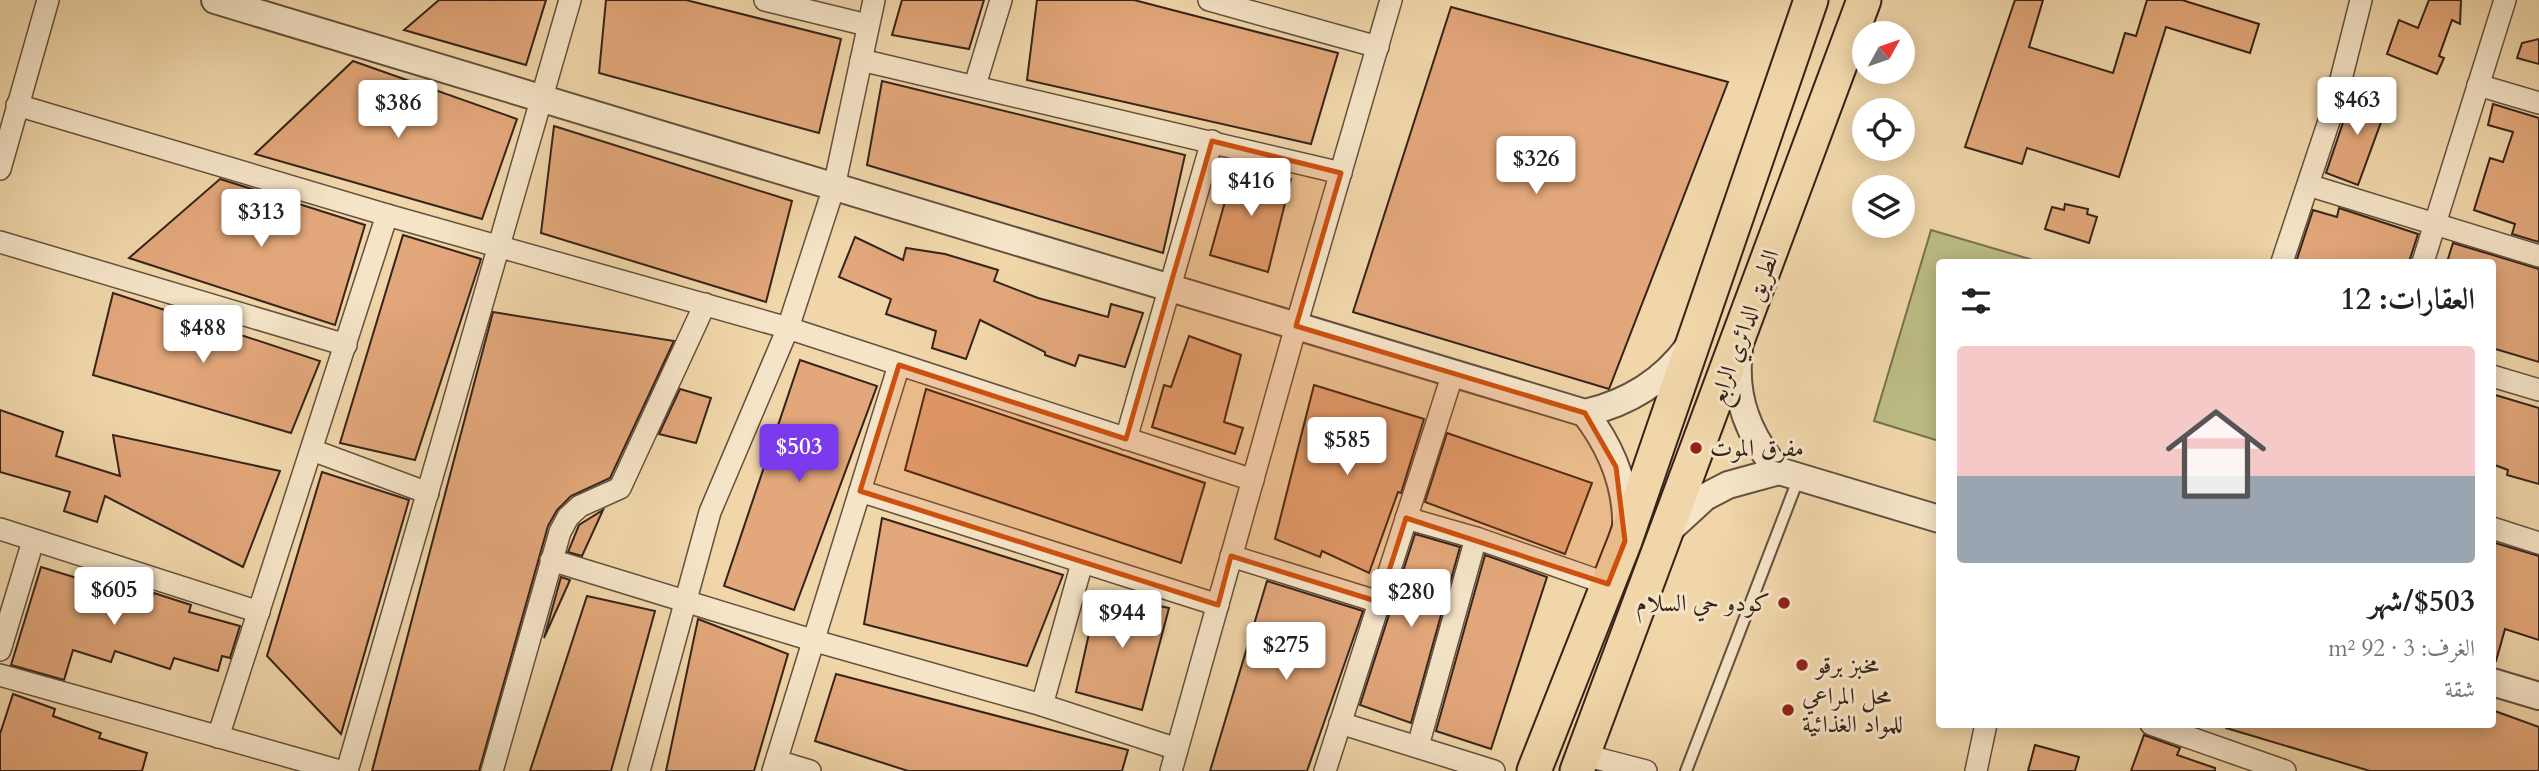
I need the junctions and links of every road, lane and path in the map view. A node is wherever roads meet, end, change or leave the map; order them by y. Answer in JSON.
{"nodes":[{"id":1,"x":48,"y":0,"type":"edge"},
{"id":2,"x":215,"y":0,"type":"edge"},
{"id":3,"x":570,"y":0,"type":"edge"},
{"id":4,"x":765,"y":0,"type":"edge"},
{"id":5,"x":874,"y":0,"type":"edge"},
{"id":6,"x":1001,"y":0,"type":"edge"},
{"id":7,"x":1209,"y":0,"type":"edge"},
{"id":8,"x":1391,"y":0,"type":"edge"},
{"id":9,"x":1811,"y":0,"type":"edge"},
{"id":10,"x":1864,"y":0,"type":"edge"},
{"id":11,"x":2361,"y":0,"type":"edge"},
{"id":12,"x":2505,"y":0,"type":"edge"},
{"id":13,"x":1254,"y":6,"type":"edge"},
{"id":14,"x":867,"y":26,"type":"junction"},
{"id":15,"x":1378,"y":47,"type":"junction"},
{"id":16,"x":861,"y":60,"type":"junction"},
{"id":17,"x":975,"y":85,"type":"junction"},
{"id":18,"x":2478,"y":85,"type":"junction"},
{"id":19,"x":544,"y":99,"type":"junction"},
{"id":20,"x":2539,"y":103,"type":"edge"},
{"id":21,"x":17,"y":105,"type":"junction"},
{"id":22,"x":1212,"y":141,"type":"junction"},
{"id":23,"x":0,"y":169,"type":"edge"},
{"id":24,"x":1340,"y":173,"type":"junction"},
{"id":25,"x":2308,"y":185,"type":"junction"},
{"id":26,"x":834,"y":187,"type":"junction"},
{"id":27,"x":387,"y":215,"type":"junction"},
{"id":28,"x":2434,"y":226,"type":"junction"},
{"id":29,"x":0,"y":242,"type":"edge"},
{"id":30,"x":500,"y":245,"type":"junction"},
{"id":31,"x":2539,"y":256,"type":"edge"},
{"id":32,"x":2283,"y":259,"type":"edge"},
{"id":33,"x":2424,"y":259,"type":"edge"},
{"id":34,"x":1169,"y":288,"type":"junction"},
{"id":35,"x":705,"y":304,"type":"junction"},
{"id":36,"x":1296,"y":326,"type":"junction"},
{"id":37,"x":1701,"y":327,"type":"junction"},
{"id":38,"x":788,"y":328,"type":"junction"},
{"id":39,"x":1741,"y":337,"type":"junction"},
{"id":40,"x":346,"y":345,"type":"junction"},
{"id":41,"x":899,"y":365,"type":"junction"},
{"id":42,"x":1453,"y":373,"type":"junction"},
{"id":43,"x":2496,"y":377,"type":"edge"},
{"id":44,"x":2539,"y":390,"type":"edge"},
{"id":45,"x":1585,"y":413,"type":"junction"},
{"id":46,"x":1126,"y":439,"type":"junction"},
{"id":47,"x":312,"y":450,"type":"junction"},
{"id":48,"x":1789,"y":474,"type":"junction"},
{"id":49,"x":1252,"y":480,"type":"junction"},
{"id":50,"x":860,"y":491,"type":"junction"},
{"id":51,"x":428,"y":493,"type":"junction"},
{"id":52,"x":1406,"y":518,"type":"junction"},
{"id":53,"x":1936,"y":518,"type":"edge"},
{"id":54,"x":2496,"y":529,"type":"edge"},
{"id":55,"x":0,"y":530,"type":"edge"},
{"id":56,"x":1666,"y":532,"type":"junction"},
{"id":57,"x":1475,"y":538,"type":"junction"},
{"id":58,"x":33,"y":541,"type":"junction"},
{"id":59,"x":1625,"y":541,"type":"junction"},
{"id":60,"x":2539,"y":542,"type":"edge"},
{"id":61,"x":1231,"y":556,"type":"junction"},
{"id":62,"x":551,"y":560,"type":"junction"},
{"id":63,"x":1082,"y":564,"type":"junction"},
{"id":64,"x":1608,"y":584,"type":"junction"},
{"id":65,"x":686,"y":600,"type":"junction"},
{"id":66,"x":1379,"y":602,"type":"junction"},
{"id":67,"x":1218,"y":605,"type":"junction"},
{"id":68,"x":259,"y":612,"type":"junction"},
{"id":69,"x":815,"y":641,"type":"junction"},
{"id":70,"x":0,"y":650,"type":"edge"},
{"id":71,"x":0,"y":675,"type":"edge"},
{"id":72,"x":2496,"y":683,"type":"edge"},
{"id":73,"x":2539,"y":696,"type":"edge"},
{"id":74,"x":1042,"y":705,"type":"junction"},
{"id":75,"x":1340,"y":723,"type":"junction"},
{"id":76,"x":1985,"y":728,"type":"edge"},
{"id":77,"x":2161,"y":728,"type":"edge"},
{"id":78,"x":218,"y":737,"type":"junction"},
{"id":79,"x":1418,"y":746,"type":"junction"},
{"id":80,"x":1177,"y":749,"type":"junction"},
{"id":81,"x":1581,"y":763,"type":"edge"},
{"id":82,"x":775,"y":766,"type":"edge"},
{"id":83,"x":2257,"y":767,"type":"edge"},
{"id":84,"x":340,"y":771,"type":"edge"},
{"id":85,"x":347,"y":771,"type":"edge"},
{"id":86,"x":492,"y":771,"type":"edge"},
{"id":87,"x":639,"y":771,"type":"edge"},
{"id":88,"x":810,"y":771,"type":"edge"},
{"id":89,"x":1171,"y":771,"type":"edge"},
{"id":90,"x":1325,"y":771,"type":"edge"},
{"id":91,"x":1494,"y":771,"type":"edge"},
{"id":92,"x":1534,"y":771,"type":"edge"},
{"id":93,"x":1646,"y":771,"type":"edge"},
{"id":94,"x":1686,"y":771,"type":"edge"},
{"id":95,"x":1976,"y":771,"type":"edge"},
{"id":96,"x":2285,"y":771,"type":"edge"}],
"edges":[{"from":1,"to":21,"type":"street"},
{"from":2,"to":19,"type":"street"},
{"from":3,"to":19,"type":"street"},
{"from":4,"to":14,"type":"street"},
{"from":5,"to":14,"type":"street"},
{"from":6,"to":17,"type":"street"},
{"from":7,"to":13,"type":"street"},
{"from":8,"to":15,"type":"street"},
{"from":9,"to":37,"type":"main road","name":"الطريق الدائري الرابع"},
{"from":10,"to":39,"type":"main road","name":"الطريق الدائري الرابع"},
{"from":11,"to":25,"type":"street"},
{"from":12,"to":18,"type":"street"},
{"from":13,"to":15,"type":"street"},
{"from":14,"to":16,"type":"street"},
{"from":15,"to":24,"type":"street"},
{"from":16,"to":17,"type":"street"},
{"from":16,"to":26,"type":"street"},
{"from":17,"to":22,"type":"street"},
{"from":18,"to":20,"type":"street"},
{"from":18,"to":28,"type":"street"},
{"from":19,"to":26,"type":"street"},
{"from":19,"to":30,"type":"street"},
{"from":21,"to":23,"type":"street"},
{"from":21,"to":27,"type":"street"},
{"from":22,"to":24,"type":"street"},
{"from":22,"to":34,"type":"street"},
{"from":24,"to":36,"type":"street"},
{"from":25,"to":28,"type":"street"},
{"from":25,"to":32,"type":"street"},
{"from":26,"to":34,"type":"street"},
{"from":26,"to":38,"type":"street"},
{"from":27,"to":30,"type":"street"},
{"from":27,"to":40,"type":"street"},
{"from":28,"to":31,"type":"street"},
{"from":28,"to":33,"type":"street"},
{"from":29,"to":40,"type":"street"},
{"from":30,"to":35,"type":"street"},
{"from":30,"to":51,"type":"street"},
{"from":34,"to":36,"type":"street"},
{"from":34,"to":46,"type":"street"},
{"from":35,"to":38,"type":"street"},
{"from":35,"to":62,"type":"street"},
{"from":36,"to":42,"type":"street"},
{"from":36,"to":49,"type":"street"},
{"from":37,"to":45,"type":"street"},
{"from":37,"to":59,"type":"main road","name":"الطريق الدائري الرابع"},
{"from":38,"to":41,"type":"street"},
{"from":38,"to":65,"type":"street"},
{"from":39,"to":48,"type":"street"},
{"from":39,"to":56,"type":"main road","name":"الطريق الدائري الرابع"},
{"from":40,"to":47,"type":"street"},
{"from":41,"to":46,"type":"street"},
{"from":41,"to":50,"type":"street"},
{"from":42,"to":45,"type":"street"},
{"from":42,"to":52,"type":"street"},
{"from":43,"to":44,"type":"street"},
{"from":45,"to":59,"type":"street"},
{"from":46,"to":49,"type":"street"},
{"from":47,"to":51,"type":"street"},
{"from":47,"to":68,"type":"street"},
{"from":48,"to":53,"type":"street"},
{"from":48,"to":56,"type":"street"},
{"from":48,"to":94,"type":"lane"},
{"from":49,"to":61,"type":"street"},
{"from":50,"to":63,"type":"street"},
{"from":50,"to":69,"type":"street"},
{"from":51,"to":85,"type":"street"},
{"from":52,"to":57,"type":"street"},
{"from":52,"to":66,"type":"street"},
{"from":54,"to":60,"type":"street"},
{"from":55,"to":58,"type":"street"},
{"from":56,"to":81,"type":"main road","name":"الطريق الدائري الرابع"},
{"from":57,"to":64,"type":"street"},
{"from":57,"to":79,"type":"street"},
{"from":58,"to":68,"type":"street"},
{"from":58,"to":70,"type":"street"},
{"from":59,"to":64,"type":"main road","name":"الطريق الدائري الرابع"},
{"from":61,"to":66,"type":"street"},
{"from":61,"to":67,"type":"street"},
{"from":62,"to":65,"type":"street"},
{"from":62,"to":86,"type":"street"},
{"from":63,"to":67,"type":"street"},
{"from":63,"to":74,"type":"street"},
{"from":64,"to":92,"type":"main road","name":"الطريق الدائري الرابع"},
{"from":65,"to":69,"type":"street"},
{"from":65,"to":87,"type":"street"},
{"from":66,"to":75,"type":"street"},
{"from":67,"to":80,"type":"street"},
{"from":68,"to":78,"type":"street"},
{"from":69,"to":74,"type":"street"},
{"from":69,"to":82,"type":"street"},
{"from":71,"to":78,"type":"street"},
{"from":72,"to":73,"type":"street"},
{"from":74,"to":80,"type":"street"},
{"from":75,"to":79,"type":"street"},
{"from":75,"to":90,"type":"street"},
{"from":76,"to":95,"type":"street"},
{"from":77,"to":83,"type":"street"},
{"from":78,"to":84,"type":"street"},
{"from":79,"to":91,"type":"street"},
{"from":80,"to":89,"type":"street"},
{"from":81,"to":93,"type":"street"},
{"from":82,"to":88,"type":"street"},
{"from":83,"to":96,"type":"street"}]}
